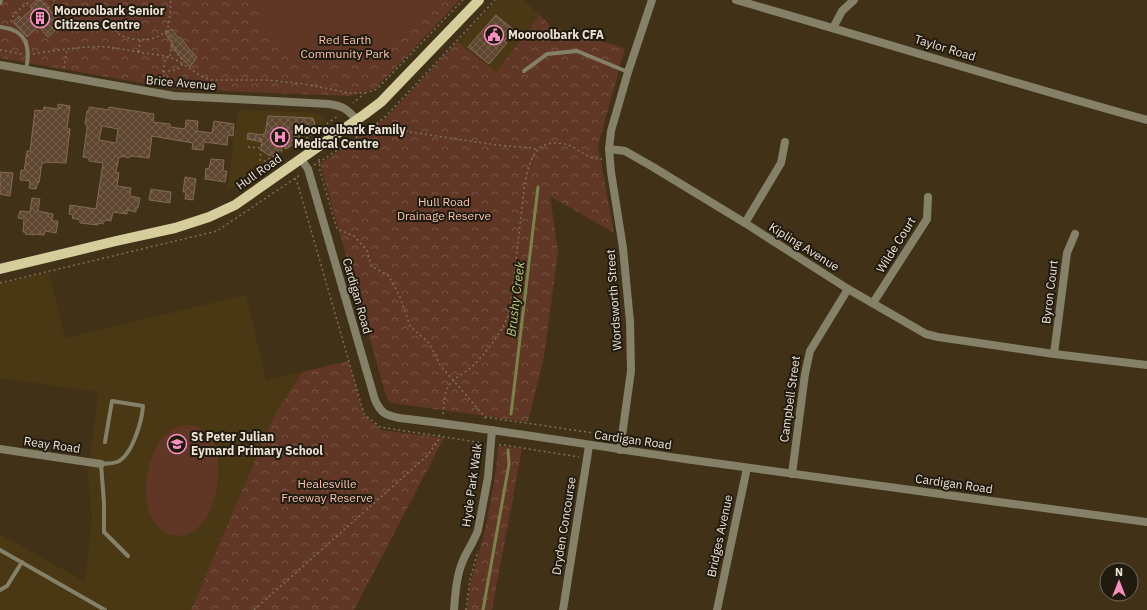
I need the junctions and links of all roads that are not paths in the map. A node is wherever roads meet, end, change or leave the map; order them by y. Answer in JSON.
{"nodes":[{"id":1,"x":1,"y":0,"type":"edge"},
{"id":2,"x":479,"y":0,"type":"edge"},
{"id":3,"x":652,"y":0,"type":"edge"},
{"id":4,"x":736,"y":0,"type":"edge"},
{"id":5,"x":854,"y":0,"type":"edge"},
{"id":6,"x":0,"y":3,"type":"edge"},
{"id":7,"x":0,"y":27,"type":"edge"},
{"id":8,"x":833,"y":28,"type":"junction"},
{"id":9,"x":0,"y":65,"type":"edge"},
{"id":10,"x":26,"y":70,"type":"junction"},
{"id":11,"x":524,"y":71,"type":"dead end"},
{"id":12,"x":628,"y":72,"type":"junction"},
{"id":13,"x":357,"y":120,"type":"junction"},
{"id":14,"x":1147,"y":120,"type":"edge"},
{"id":15,"x":785,"y":142,"type":"dead end"},
{"id":16,"x":609,"y":148,"type":"junction"},
{"id":17,"x":301,"y":159,"type":"junction"},
{"id":18,"x":928,"y":197,"type":"dead end"},
{"id":19,"x":745,"y":223,"type":"junction"},
{"id":20,"x":1075,"y":234,"type":"dead end"},
{"id":21,"x":0,"y":269,"type":"edge"},
{"id":22,"x":848,"y":289,"type":"junction"},
{"id":23,"x":873,"y":304,"type":"junction"},
{"id":24,"x":1054,"y":354,"type":"junction"},
{"id":25,"x":1147,"y":365,"type":"edge"},
{"id":26,"x":492,"y":430,"type":"junction"},
{"id":27,"x":105,"y":442,"type":"dead end"},
{"id":28,"x":589,"y":446,"type":"junction"},
{"id":29,"x":0,"y":449,"type":"edge"},
{"id":30,"x":620,"y":450,"type":"junction"},
{"id":31,"x":101,"y":464,"type":"junction"},
{"id":32,"x":747,"y":468,"type":"junction"},
{"id":33,"x":792,"y":474,"type":"junction"},
{"id":34,"x":1147,"y":522,"type":"edge"},
{"id":35,"x":0,"y":550,"type":"edge"},
{"id":36,"x":128,"y":556,"type":"dead end"},
{"id":37,"x":22,"y":562,"type":"junction"},
{"id":38,"x":0,"y":590,"type":"edge"},
{"id":39,"x":105,"y":610,"type":"edge"},
{"id":40,"x":454,"y":610,"type":"edge"},
{"id":41,"x":563,"y":610,"type":"edge"},
{"id":42,"x":717,"y":610,"type":"edge"}],
"edges":[{"from":1,"to":6,"type":"lane"},
{"from":2,"to":13,"type":"main road","name":"Hull Road"},
{"from":3,"to":12,"type":"street"},
{"from":4,"to":8,"type":"street","name":"Taylor Road"},
{"from":5,"to":8,"type":"street"},
{"from":7,"to":10,"type":"lane"},
{"from":8,"to":14,"type":"street","name":"Taylor Road"},
{"from":9,"to":10,"type":"street","name":"Brice Avenue"},
{"from":10,"to":13,"type":"street","name":"Brice Avenue"},
{"from":11,"to":12,"type":"lane"},
{"from":12,"to":16,"type":"street"},
{"from":13,"to":17,"type":"main road","name":"Hull Road"},
{"from":15,"to":19,"type":"street"},
{"from":16,"to":19,"type":"street","name":"Kipling Avenue"},
{"from":16,"to":30,"type":"street","name":"Wordsworth Street"},
{"from":17,"to":21,"type":"main road","name":"Hull Road"},
{"from":17,"to":26,"type":"street","name":"Cardigan Road"},
{"from":18,"to":23,"type":"street","name":"Wilde Court"},
{"from":19,"to":22,"type":"street","name":"Kipling Avenue"},
{"from":20,"to":24,"type":"street","name":"Byron Court"},
{"from":22,"to":23,"type":"street","name":"Kipling Avenue"},
{"from":22,"to":33,"type":"street","name":"Campbell Street"},
{"from":23,"to":24,"type":"street","name":"Kipling Avenue"},
{"from":24,"to":25,"type":"street","name":"Kipling Avenue"},
{"from":26,"to":28,"type":"street","name":"Cardigan Road"},
{"from":26,"to":40,"type":"street","name":"Hyde Park Walk"},
{"from":27,"to":31,"type":"lane"},
{"from":28,"to":30,"type":"street","name":"Cardigan Road"},
{"from":28,"to":41,"type":"street","name":"Dryden Concourse"},
{"from":29,"to":31,"type":"street","name":"Reay Road"},
{"from":30,"to":32,"type":"street","name":"Cardigan Road"},
{"from":31,"to":36,"type":"lane"},
{"from":32,"to":33,"type":"street","name":"Cardigan Road"},
{"from":32,"to":42,"type":"street","name":"Bridges Avenue"},
{"from":33,"to":34,"type":"street","name":"Cardigan Road"},
{"from":35,"to":37,"type":"lane"},
{"from":37,"to":38,"type":"lane"},
{"from":37,"to":39,"type":"lane"}]}
